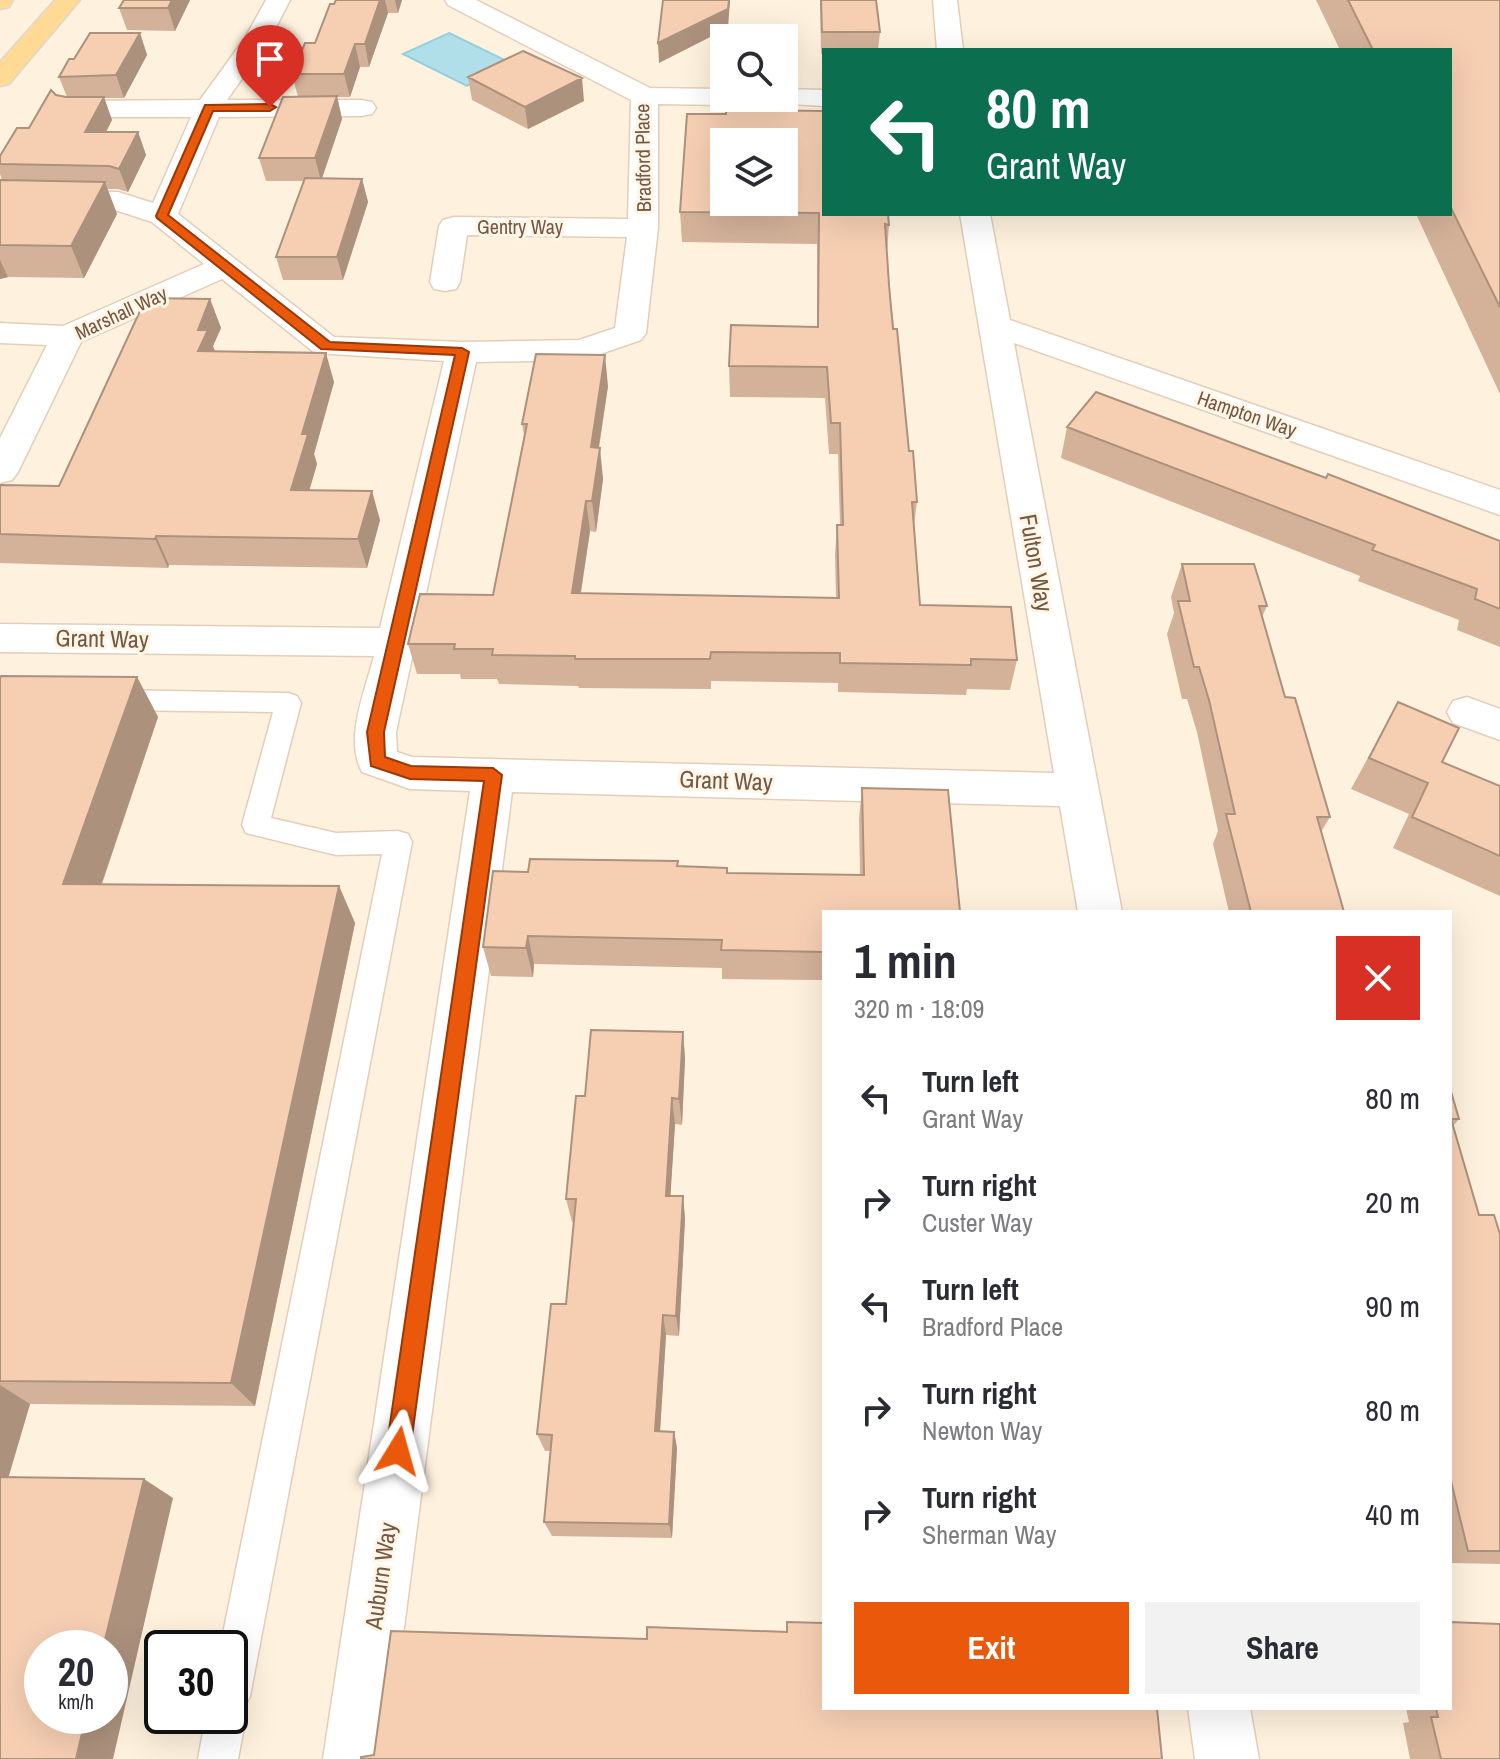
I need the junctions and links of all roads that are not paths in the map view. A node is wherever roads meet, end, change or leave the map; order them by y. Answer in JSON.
{"nodes":[{"id":1,"x":68,"y":0,"type":"edge"},
{"id":2,"x":278,"y":0,"type":"edge"},
{"id":3,"x":457,"y":0,"type":"edge"},
{"id":4,"x":945,"y":0,"type":"edge"},
{"id":5,"x":950,"y":48,"type":"edge"},
{"id":6,"x":0,"y":78,"type":"edge"},
{"id":7,"x":645,"y":96,"type":"junction"},
{"id":8,"x":710,"y":97,"type":"edge"},
{"id":9,"x":798,"y":97,"type":"edge"},
{"id":10,"x":822,"y":98,"type":"edge"},
{"id":11,"x":209,"y":107,"type":"junction"},
{"id":12,"x":362,"y":108,"type":"dead end"},
{"id":13,"x":75,"y":109,"type":"edge"},
{"id":14,"x":0,"y":199,"type":"edge"},
{"id":15,"x":162,"y":216,"type":"junction"},
{"id":16,"x":975,"y":216,"type":"edge"},
{"id":17,"x":0,"y":222,"type":"edge"},
{"id":18,"x":643,"y":228,"type":"junction"},
{"id":19,"x":225,"y":266,"type":"junction"},
{"id":20,"x":445,"y":282,"type":"dead end"},
{"id":21,"x":993,"y":325,"type":"junction"},
{"id":22,"x":0,"y":333,"type":"edge"},
{"id":23,"x":68,"y":336,"type":"junction"},
{"id":24,"x":462,"y":352,"type":"junction"},
{"id":25,"x":0,"y":472,"type":"edge"},
{"id":26,"x":1500,"y":503,"type":"edge"},
{"id":27,"x":0,"y":638,"type":"edge"},
{"id":28,"x":395,"y":642,"type":"junction"},
{"id":29,"x":80,"y":700,"type":"edge"},
{"id":30,"x":493,"y":775,"type":"junction"},
{"id":31,"x":1077,"y":790,"type":"junction"},
{"id":32,"x":1100,"y":910,"type":"edge"},
{"id":33,"x":243,"y":1630,"type":"edge"},
{"id":34,"x":1219,"y":1710,"type":"edge"},
{"id":35,"x":223,"y":1734,"type":"edge"},
{"id":36,"x":218,"y":1759,"type":"edge"},
{"id":37,"x":355,"y":1759,"type":"edge"},
{"id":38,"x":1227,"y":1759,"type":"edge"}],
"edges":[{"from":1,"to":6,"type":"main road"},
{"from":2,"to":11,"type":"street"},
{"from":3,"to":7,"type":"street","name":"Bradford Place"},
{"from":4,"to":5,"type":"street"},
{"from":7,"to":8,"type":"street"},
{"from":7,"to":18,"type":"street","name":"Bradford Place"},
{"from":9,"to":10,"type":"street"},
{"from":11,"to":12,"type":"street"},
{"from":11,"to":13,"type":"street"},
{"from":11,"to":15,"type":"street"},
{"from":14,"to":15,"type":"street"},
{"from":15,"to":17,"type":"street"},
{"from":15,"to":19,"type":"street"},
{"from":16,"to":21,"type":"street","name":"Fulton Way"},
{"from":18,"to":20,"type":"street","name":"Gentry Way"},
{"from":18,"to":24,"type":"street","name":"Bradford Place"},
{"from":19,"to":23,"type":"street","name":"Marshall Way"},
{"from":19,"to":24,"type":"street"},
{"from":21,"to":26,"type":"street","name":"Hampton Way"},
{"from":21,"to":31,"type":"street","name":"Fulton Way"},
{"from":22,"to":23,"type":"street"},
{"from":23,"to":25,"type":"street","name":"Marshall Way"},
{"from":24,"to":28,"type":"street"},
{"from":27,"to":28,"type":"street","name":"Grant Way"},
{"from":28,"to":30,"type":"street","name":"Grant Way"},
{"from":29,"to":33,"type":"lane"},
{"from":30,"to":31,"type":"street","name":"Grant Way"},
{"from":30,"to":37,"type":"street","name":"Auburn Way"},
{"from":31,"to":32,"type":"street","name":"Fulton Way"},
{"from":34,"to":38,"type":"street"},
{"from":35,"to":36,"type":"lane"}]}
